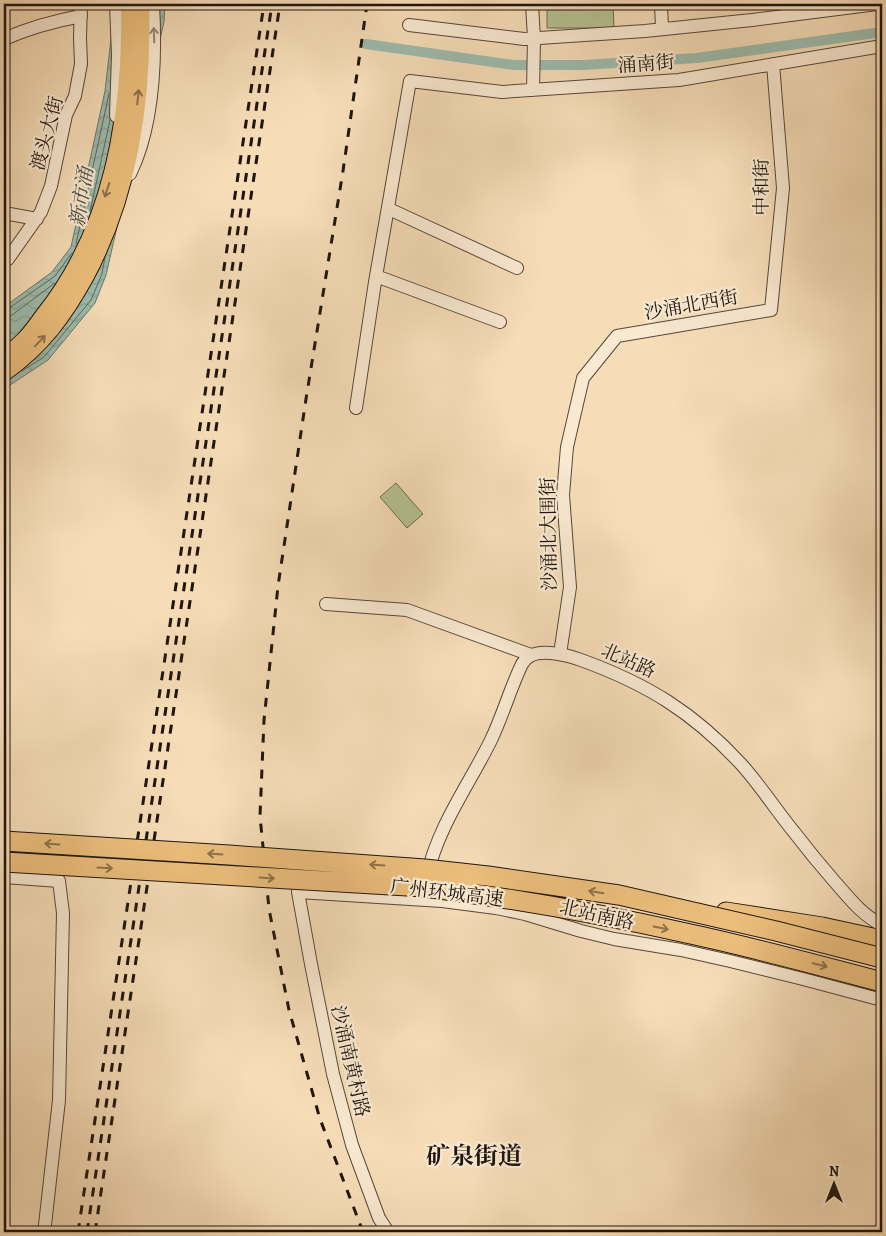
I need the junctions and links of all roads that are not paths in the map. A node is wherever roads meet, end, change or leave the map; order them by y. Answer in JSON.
{"nodes":[{"id":1,"x":116,"y":4,"type":"edge"},
{"id":2,"x":128,"y":4,"type":"edge"},
{"id":3,"x":141,"y":4,"type":"edge"},
{"id":4,"x":153,"y":4,"type":"edge"},
{"id":5,"x":532,"y":4,"type":"edge"},
{"id":6,"x":661,"y":4,"type":"edge"},
{"id":7,"x":876,"y":4,"type":"edge"},
{"id":8,"x":81,"y":10,"type":"edge"},
{"id":9,"x":409,"y":25,"type":"dead end"},
{"id":10,"x":662,"y":29,"type":"junction"},
{"id":11,"x":534,"y":38,"type":"junction"},
{"id":12,"x":4,"y":39,"type":"edge"},
{"id":13,"x":882,"y":46,"type":"edge"},
{"id":14,"x":773,"y":64,"type":"junction"},
{"id":15,"x":533,"y":90,"type":"junction"},
{"id":16,"x":114,"y":165,"type":"junction"},
{"id":17,"x":117,"y":200,"type":"junction"},
{"id":18,"x":389,"y":209,"type":"junction"},
{"id":19,"x":4,"y":213,"type":"edge"},
{"id":20,"x":37,"y":219,"type":"junction"},
{"id":21,"x":8,"y":259,"type":"dead end"},
{"id":22,"x":517,"y":268,"type":"dead end"},
{"id":23,"x":376,"y":276,"type":"junction"},
{"id":24,"x":771,"y":310,"type":"joint"},
{"id":25,"x":500,"y":322,"type":"dead end"},
{"id":26,"x":617,"y":336,"type":"joint"},
{"id":27,"x":4,"y":357,"type":"edge"},
{"id":28,"x":4,"y":373,"type":"edge"},
{"id":29,"x":356,"y":408,"type":"dead end"},
{"id":30,"x":326,"y":604,"type":"dead end"},
{"id":31,"x":560,"y":654,"type":"junction"},
{"id":32,"x":531,"y":655,"type":"junction"},
{"id":33,"x":4,"y":841,"type":"edge"},
{"id":34,"x":4,"y":862,"type":"edge"},
{"id":35,"x":4,"y":877,"type":"edge"},
{"id":36,"x":298,"y":892,"type":"joint"},
{"id":37,"x":619,"y":895,"type":"junction"},
{"id":38,"x":422,"y":899,"type":"junction"},
{"id":39,"x":882,"y":924,"type":"edge"},
{"id":40,"x":882,"y":940,"type":"edge"},
{"id":41,"x":882,"y":958,"type":"edge"},
{"id":42,"x":882,"y":982,"type":"edge"},
{"id":43,"x":882,"y":1000,"type":"edge"},
{"id":44,"x":46,"y":1225,"type":"dead end"},
{"id":45,"x":388,"y":1232,"type":"edge"}],
"edges":[{"from":1,"to":16,"type":"street"},
{"from":2,"to":16,"type":"main road"},
{"from":17,"to":3,"type":"main road","one_way":true},
{"from":17,"to":4,"type":"street","one_way":true},
{"from":5,"to":11,"type":"street"},
{"from":6,"to":10,"type":"street"},
{"from":7,"to":10,"type":"street"},
{"from":8,"to":12,"type":"street"},
{"from":8,"to":20,"type":"street","name":"渡头大街"},
{"from":9,"to":11,"type":"street"},
{"from":10,"to":11,"type":"street"},
{"from":11,"to":15,"type":"street"},
{"from":13,"to":14,"type":"street","name":"涌南街"},
{"from":14,"to":15,"type":"street","name":"涌南街"},
{"from":14,"to":24,"type":"street","name":"中和街"},
{"from":15,"to":18,"type":"street","name":"涌南街"},
{"from":16,"to":27,"type":"main road","one_way":true},
{"from":28,"to":17,"type":"main road","one_way":true},
{"from":18,"to":22,"type":"street"},
{"from":18,"to":23,"type":"street"},
{"from":19,"to":20,"type":"street"},
{"from":20,"to":21,"type":"street","name":"渡头大街"},
{"from":23,"to":25,"type":"street"},
{"from":23,"to":29,"type":"street"},
{"from":24,"to":26,"type":"street","name":"沙涌北西街"},
{"from":26,"to":31,"type":"street","name":"沙涌北大围街"},
{"from":30,"to":32,"type":"street"},
{"from":31,"to":32,"type":"street","name":"北站路"},
{"from":31,"to":39,"type":"street","name":"北站路"},
{"from":32,"to":38,"type":"street"},
{"from":37,"to":33,"type":"highway","name":"广州环城高速","one_way":true,"bridge":true},
{"from":34,"to":42,"type":"highway","name":"广州环城高速","one_way":true,"bridge":true},
{"from":35,"to":44,"type":"street"},
{"from":36,"to":38,"type":"street","name":"北站南路"},
{"from":36,"to":45,"type":"street","name":"沙涌南黄村路"},
{"from":37,"to":40,"type":"highway","bridge":true},
{"from":37,"to":41,"type":"highway","name":"广州环城高速","bridge":true},
{"from":38,"to":43,"type":"street","name":"北站南路"}]}
